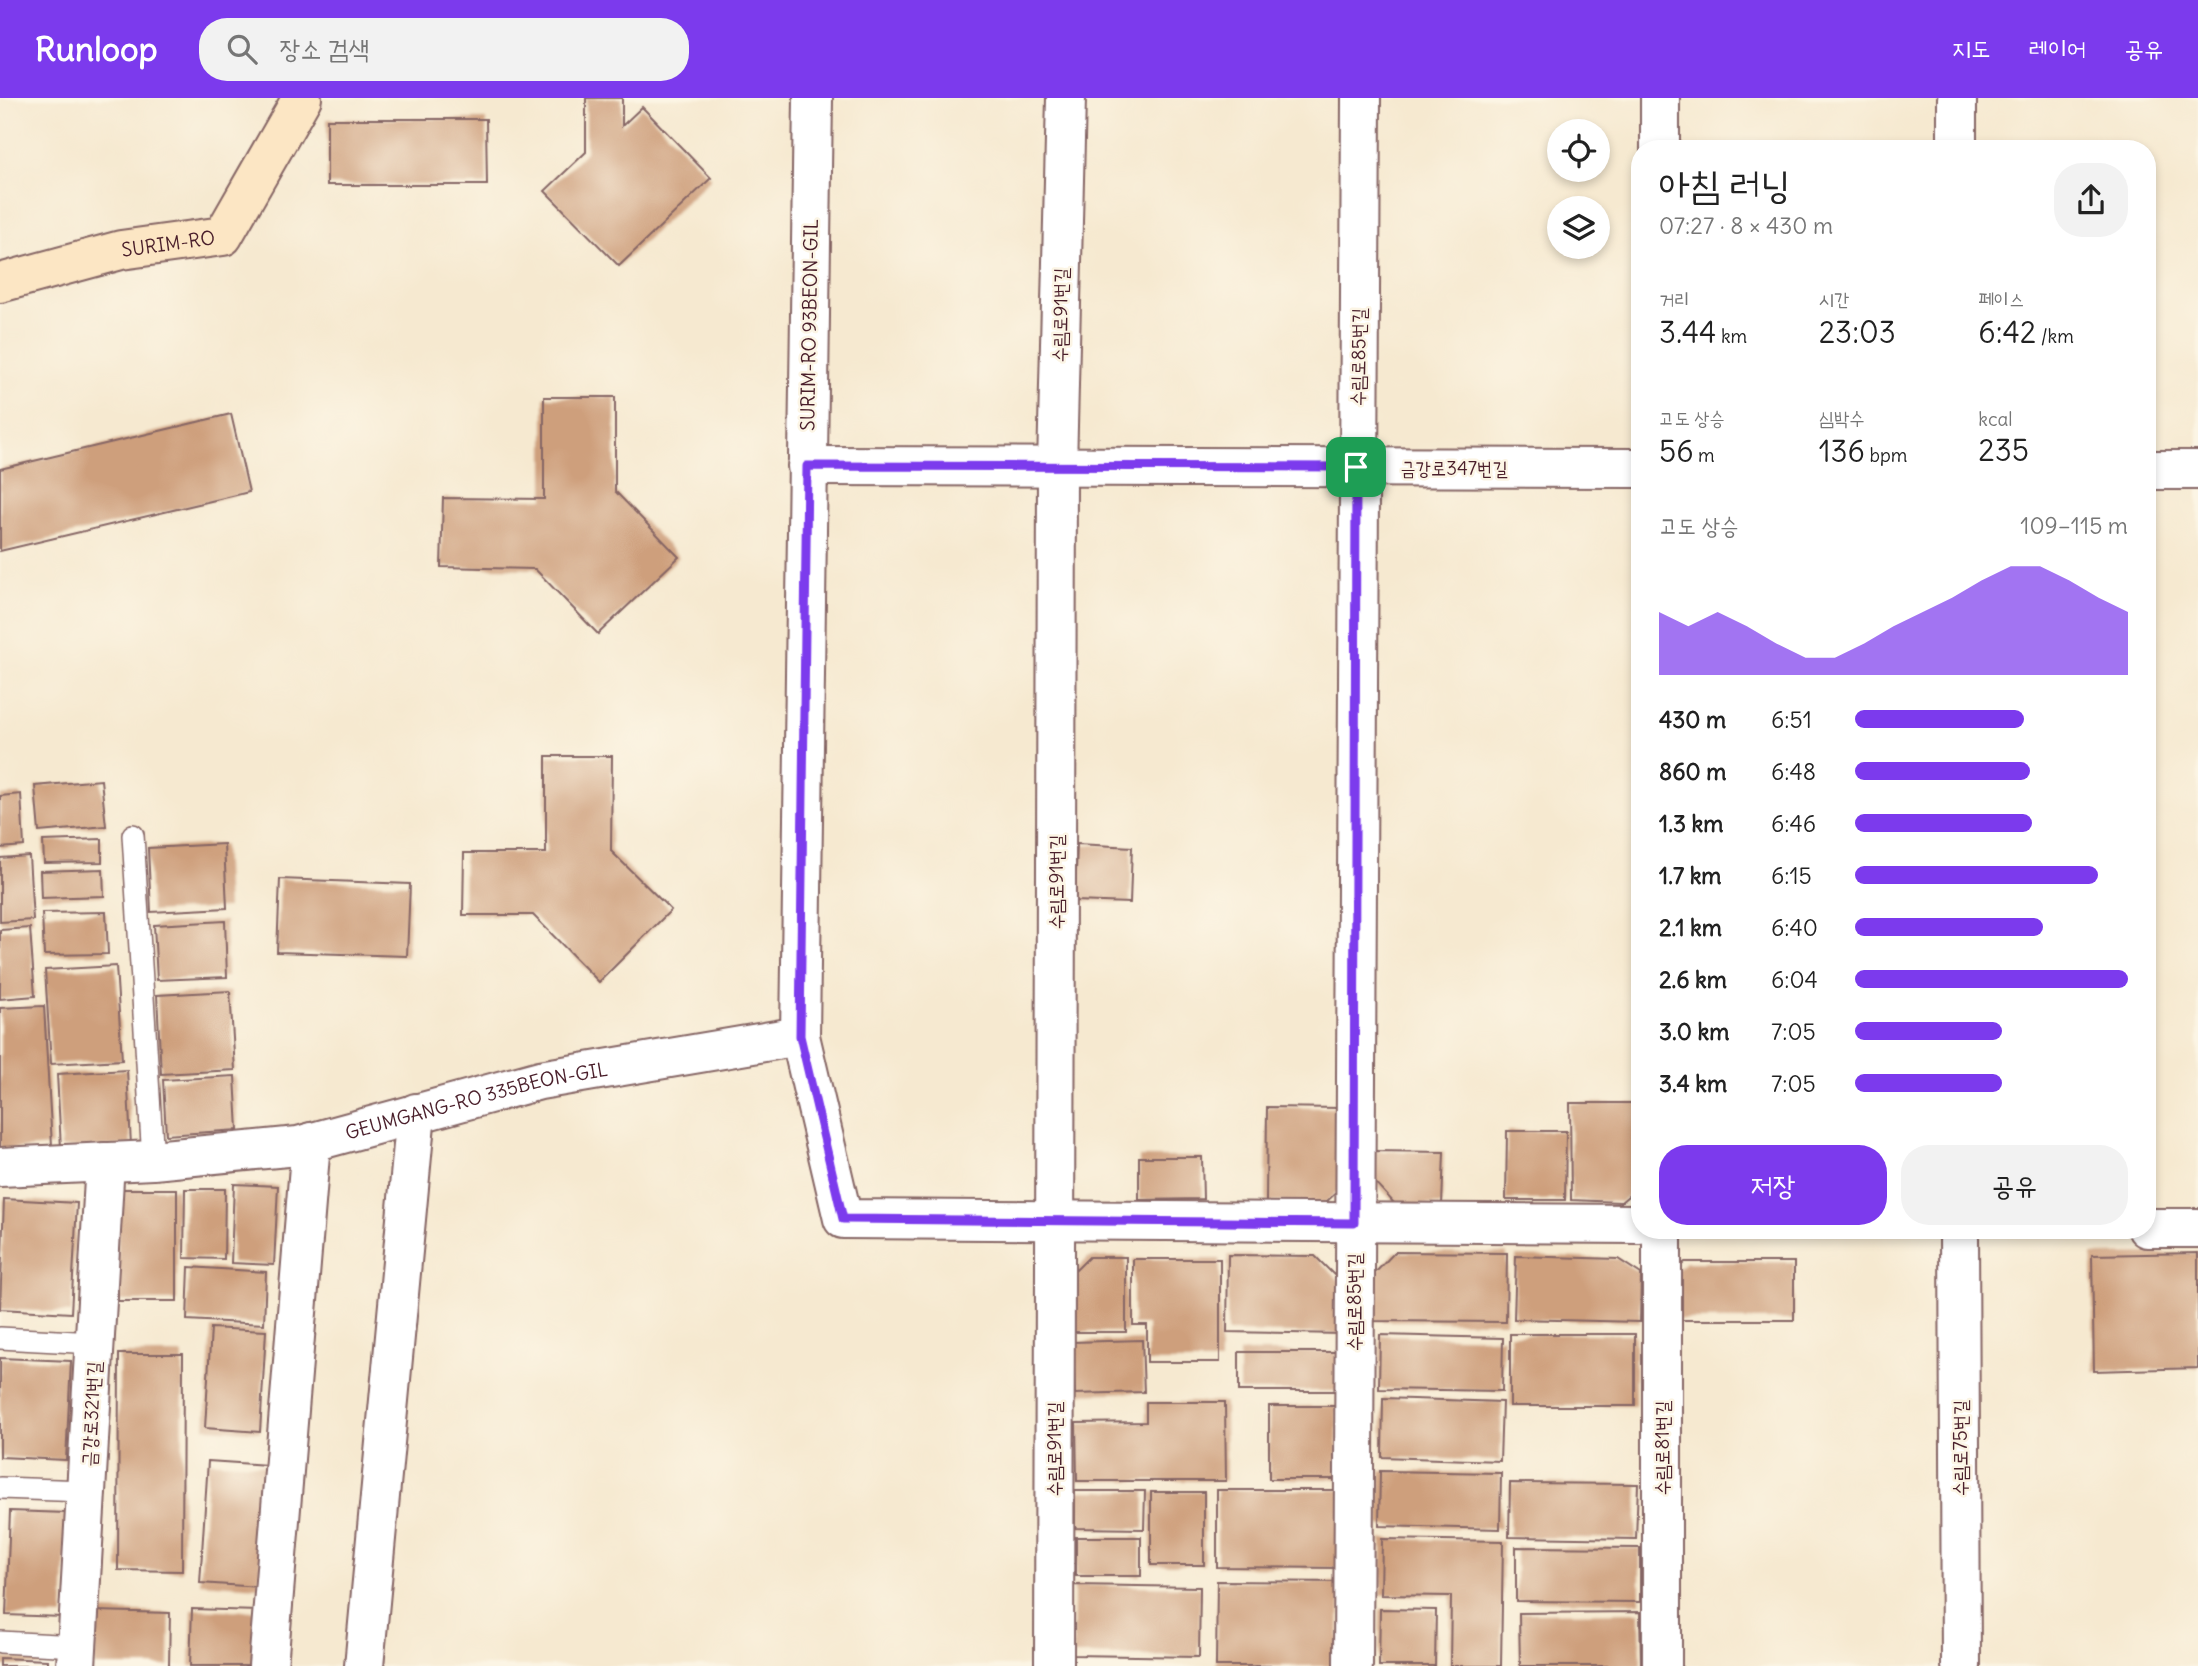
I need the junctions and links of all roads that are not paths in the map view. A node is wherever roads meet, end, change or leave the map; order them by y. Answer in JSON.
{"nodes":[{"id":1,"x":302,"y":98,"type":"edge"},
{"id":2,"x":813,"y":98,"type":"edge"},
{"id":3,"x":1066,"y":98,"type":"edge"},
{"id":4,"x":1361,"y":98,"type":"edge"},
{"id":5,"x":1660,"y":98,"type":"edge"},
{"id":6,"x":1957,"y":98,"type":"edge"},
{"id":7,"x":1660,"y":140,"type":"edge"},
{"id":8,"x":1957,"y":140,"type":"edge"},
{"id":9,"x":0,"y":283,"type":"edge"},
{"id":10,"x":807,"y":466,"type":"junction"},
{"id":11,"x":1057,"y":467,"type":"junction"},
{"id":12,"x":1356,"y":467,"type":"junction"},
{"id":13,"x":1631,"y":468,"type":"edge"},
{"id":14,"x":2156,"y":470,"type":"edge"},
{"id":15,"x":2198,"y":470,"type":"edge"},
{"id":16,"x":133,"y":835,"type":"dead end"},
{"id":17,"x":800,"y":1036,"type":"junction"},
{"id":18,"x":416,"y":1113,"type":"junction"},
{"id":19,"x":311,"y":1142,"type":"junction"},
{"id":20,"x":153,"y":1160,"type":"junction"},
{"id":21,"x":105,"y":1162,"type":"junction"},
{"id":22,"x":0,"y":1167,"type":"edge"},
{"id":23,"x":1055,"y":1221,"type":"junction"},
{"id":24,"x":1354,"y":1223,"type":"junction"},
{"id":25,"x":1631,"y":1224,"type":"edge"},
{"id":26,"x":2156,"y":1228,"type":"edge"},
{"id":27,"x":2198,"y":1228,"type":"edge"},
{"id":28,"x":1662,"y":1239,"type":"edge"},
{"id":29,"x":1959,"y":1239,"type":"edge"},
{"id":30,"x":0,"y":1338,"type":"edge"},
{"id":31,"x":95,"y":1343,"type":"junction"},
{"id":32,"x":0,"y":1488,"type":"edge"},
{"id":33,"x":86,"y":1491,"type":"junction"},
{"id":34,"x":0,"y":1642,"type":"edge"},
{"id":35,"x":77,"y":1656,"type":"edge"},
{"id":36,"x":268,"y":1666,"type":"edge"},
{"id":37,"x":364,"y":1666,"type":"edge"},
{"id":38,"x":1054,"y":1666,"type":"edge"},
{"id":39,"x":1353,"y":1666,"type":"edge"},
{"id":40,"x":1662,"y":1666,"type":"edge"},
{"id":41,"x":1961,"y":1666,"type":"edge"}],
"edges":[{"from":1,"to":9,"type":"main road","name":"SURIM-RO"},
{"from":2,"to":10,"type":"street","name":"SURIM-RO 93BEON-GIL"},
{"from":3,"to":11,"type":"street","name":"수림로91번길"},
{"from":4,"to":12,"type":"street","name":"수림로85번길"},
{"from":5,"to":7,"type":"street"},
{"from":6,"to":8,"type":"street"},
{"from":10,"to":11,"type":"street","name":"금강로347번길"},
{"from":10,"to":17,"type":"street","name":"SURIM-RO 93BEON-GIL"},
{"from":11,"to":12,"type":"street","name":"금강로347번길"},
{"from":11,"to":23,"type":"street","name":"수림로91번길"},
{"from":12,"to":13,"type":"street","name":"금강로347번길"},
{"from":12,"to":24,"type":"street","name":"수림로85번길"},
{"from":14,"to":15,"type":"street"},
{"from":16,"to":20,"type":"lane"},
{"from":17,"to":18,"type":"street","name":"GEUMGANG-RO 335BEON-GIL"},
{"from":17,"to":23,"type":"street","name":"SURIM-RO 93BEON-GIL"},
{"from":18,"to":19,"type":"street","name":"GEUMGANG-RO 335BEON-GIL"},
{"from":18,"to":37,"type":"street"},
{"from":19,"to":20,"type":"street","name":"GEUMGANG-RO 335BEON-GIL"},
{"from":19,"to":36,"type":"street"},
{"from":20,"to":21,"type":"street","name":"GEUMGANG-RO 335BEON-GIL"},
{"from":21,"to":22,"type":"street","name":"GEUMGANG-RO 335BEON-GIL"},
{"from":21,"to":31,"type":"street","name":"금강로321번길"},
{"from":23,"to":24,"type":"street"},
{"from":23,"to":38,"type":"street","name":"수림로91번길"},
{"from":24,"to":25,"type":"street"},
{"from":24,"to":39,"type":"street","name":"수림로85번길"},
{"from":26,"to":27,"type":"street"},
{"from":28,"to":40,"type":"street","name":"수림로81번길"},
{"from":29,"to":41,"type":"street","name":"수림로75번길"},
{"from":30,"to":31,"type":"lane"},
{"from":31,"to":33,"type":"street","name":"금강로321번길"},
{"from":32,"to":33,"type":"lane"},
{"from":33,"to":35,"type":"street","name":"금강로321번길"},
{"from":34,"to":35,"type":"lane"}]}
